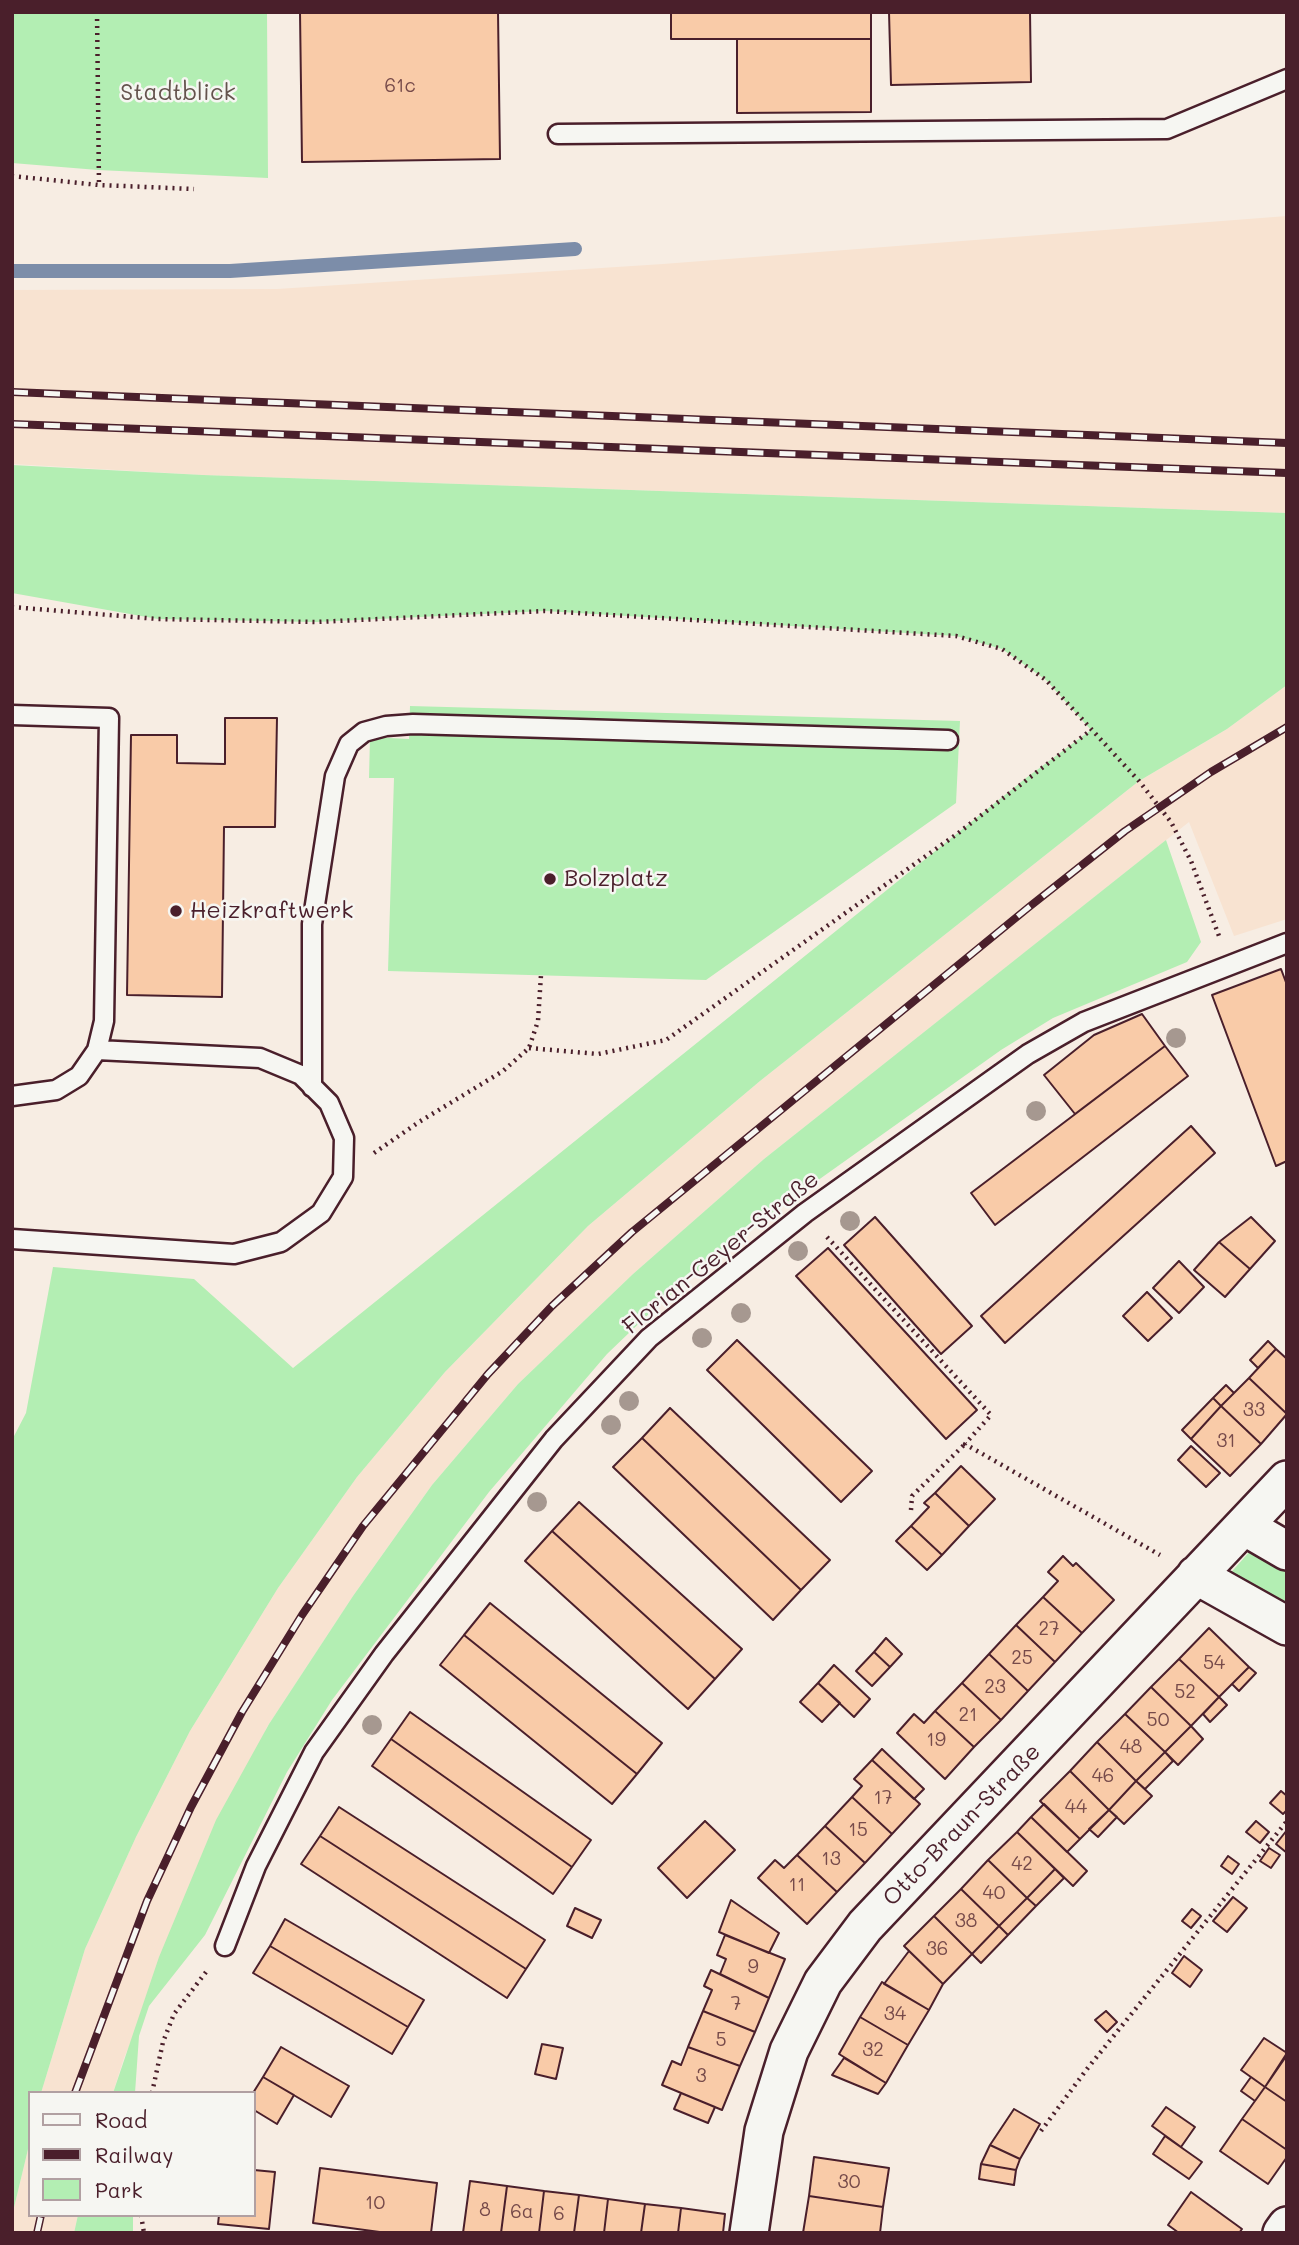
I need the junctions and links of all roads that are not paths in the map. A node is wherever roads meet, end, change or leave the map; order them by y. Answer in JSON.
{"nodes":[{"id":1,"x":1287,"y":79,"type":"edge"},
{"id":2,"x":558,"y":134,"type":"dead end"},
{"id":3,"x":12,"y":715,"type":"edge"},
{"id":4,"x":948,"y":740,"type":"dead end"},
{"id":5,"x":1287,"y":943,"type":"edge"},
{"id":6,"x":97,"y":1050,"type":"junction"},
{"id":7,"x":312,"y":1087,"type":"junction"},
{"id":8,"x":12,"y":1096,"type":"edge"},
{"id":9,"x":12,"y":1239,"type":"edge"},
{"id":10,"x":1287,"y":1480,"type":"edge"},
{"id":11,"x":1244,"y":1526,"type":"junction"},
{"id":12,"x":1287,"y":1551,"type":"edge"},
{"id":13,"x":1196,"y":1575,"type":"junction"},
{"id":14,"x":1287,"y":1626,"type":"edge"},
{"id":15,"x":225,"y":1946,"type":"road end"},
{"id":16,"x":1287,"y":2226,"type":"edge"},
{"id":17,"x":749,"y":2233,"type":"edge"},
{"id":18,"x":1282,"y":2233,"type":"edge"}],
"edges":[{"from":1,"to":2,"type":"lane"},
{"from":3,"to":6,"type":"lane"},
{"from":4,"to":7,"type":"lane"},
{"from":5,"to":15,"type":"lane","name":"Florian-Geyer-Straße"},
{"from":6,"to":7,"type":"lane"},
{"from":6,"to":8,"type":"lane"},
{"from":7,"to":9,"type":"lane"},
{"from":10,"to":11,"type":"street","name":"Otto-Braun-Straße"},
{"from":11,"to":12,"type":"street"},
{"from":11,"to":13,"type":"street","name":"Otto-Braun-Straße"},
{"from":13,"to":14,"type":"street"},
{"from":13,"to":17,"type":"street","name":"Otto-Braun-Straße"},
{"from":16,"to":18,"type":"street"}]}
